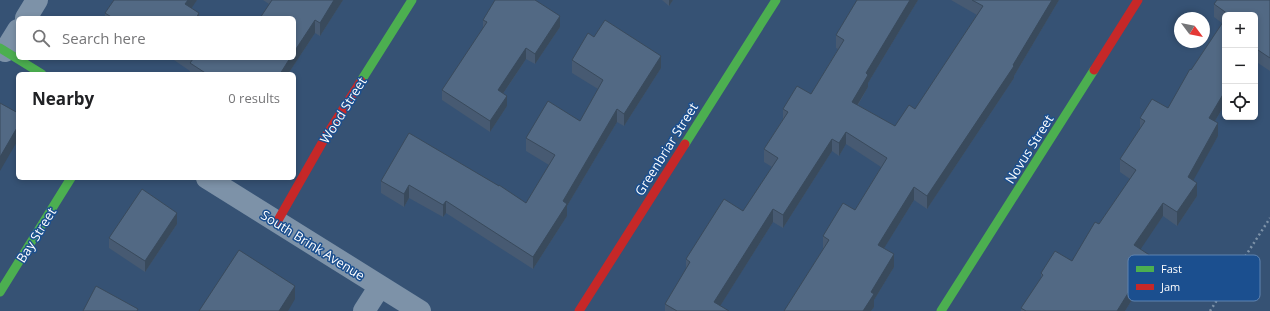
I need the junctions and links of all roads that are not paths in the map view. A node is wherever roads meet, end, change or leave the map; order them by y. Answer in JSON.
{"nodes":[{"id":1,"x":37,"y":0,"type":"edge"},
{"id":2,"x":412,"y":0,"type":"edge"},
{"id":3,"x":776,"y":0,"type":"edge"},
{"id":4,"x":1138,"y":0,"type":"edge"},
{"id":5,"x":27,"y":16,"type":"edge"},
{"id":6,"x":16,"y":32,"type":"edge"},
{"id":7,"x":2,"y":50,"type":"edge"},
{"id":8,"x":16,"y":58,"type":"edge"},
{"id":9,"x":19,"y":60,"type":"edge"},
{"id":10,"x":39,"y":72,"type":"edge"},
{"id":11,"x":70,"y":180,"type":"edge"},
{"id":12,"x":210,"y":180,"type":"edge"},
{"id":13,"x":276,"y":222,"type":"junction"},
{"id":14,"x":380,"y":286,"type":"junction"},
{"id":15,"x":0,"y":292,"type":"edge"},
{"id":16,"x":364,"y":311,"type":"edge"},
{"id":17,"x":420,"y":311,"type":"edge"},
{"id":18,"x":579,"y":311,"type":"edge"},
{"id":19,"x":942,"y":311,"type":"edge"}],
"edges":[{"from":1,"to":5,"type":"street"},
{"from":2,"to":13,"type":"street","name":"Wood Street"},
{"from":3,"to":18,"type":"street","name":"Greenbriar Street"},
{"from":4,"to":19,"type":"street","name":"Novus Street"},
{"from":6,"to":7,"type":"street"},
{"from":7,"to":8,"type":"street"},
{"from":9,"to":10,"type":"street"},
{"from":11,"to":15,"type":"street","name":"Bay Street"},
{"from":12,"to":13,"type":"street","name":"South Brink Avenue"},
{"from":13,"to":14,"type":"street","name":"South Brink Avenue"},
{"from":14,"to":16,"type":"street"},
{"from":14,"to":17,"type":"street","name":"South Brink Avenue"}]}
